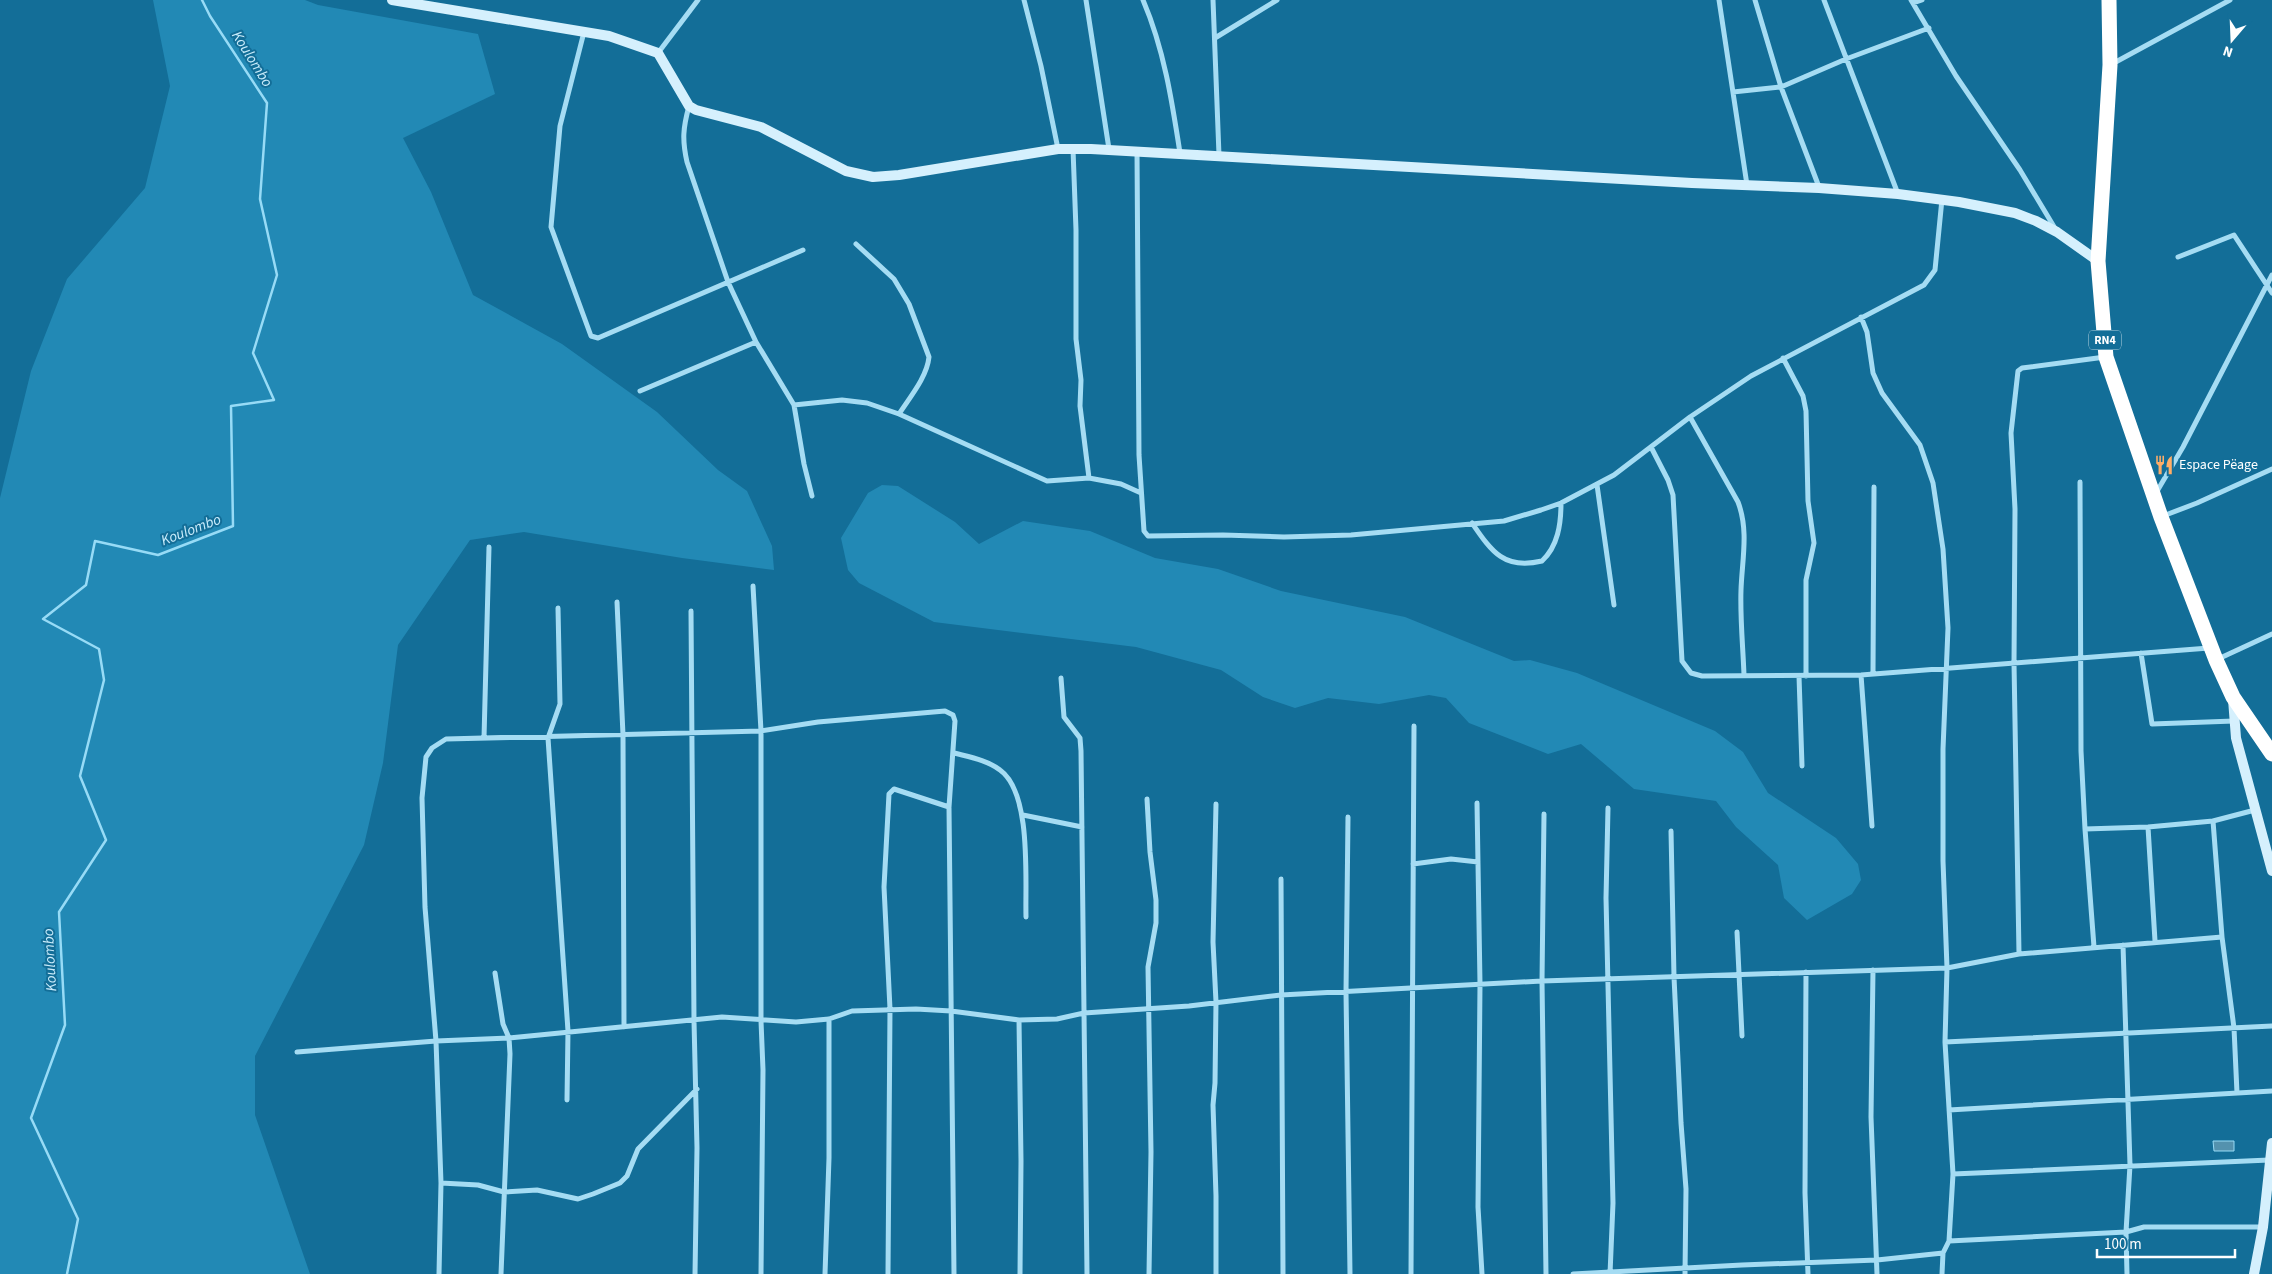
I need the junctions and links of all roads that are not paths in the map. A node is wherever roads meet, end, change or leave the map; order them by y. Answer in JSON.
{"nodes":[{"id":1,"x":392,"y":0,"type":"edge"},
{"id":2,"x":698,"y":0,"type":"edge"},
{"id":3,"x":1024,"y":0,"type":"edge"},
{"id":4,"x":1086,"y":0,"type":"edge"},
{"id":5,"x":1143,"y":0,"type":"edge"},
{"id":6,"x":1213,"y":0,"type":"edge"},
{"id":7,"x":1277,"y":0,"type":"edge"},
{"id":8,"x":1719,"y":0,"type":"edge"},
{"id":9,"x":1755,"y":0,"type":"edge"},
{"id":10,"x":1824,"y":0,"type":"edge"},
{"id":11,"x":1922,"y":0,"type":"edge"},
{"id":12,"x":2109,"y":0,"type":"edge"},
{"id":13,"x":2230,"y":0,"type":"edge"},
{"id":14,"x":1912,"y":1,"type":"edge"},
{"id":15,"x":1929,"y":28,"type":"junction"},
{"id":16,"x":584,"y":32,"type":"junction"},
{"id":17,"x":1215,"y":38,"type":"junction"},
{"id":18,"x":658,"y":53,"type":"junction"},
{"id":19,"x":1846,"y":59,"type":"junction"},
{"id":20,"x":2110,"y":65,"type":"junction"},
{"id":21,"x":1781,"y":87,"type":"junction"},
{"id":22,"x":1733,"y":92,"type":"junction"},
{"id":23,"x":689,"y":106,"type":"junction"},
{"id":24,"x":1058,"y":149,"type":"junction"},
{"id":25,"x":1073,"y":149,"type":"junction"},
{"id":26,"x":1109,"y":150,"type":"junction"},
{"id":27,"x":1137,"y":151,"type":"junction"},
{"id":28,"x":1180,"y":153,"type":"junction"},
{"id":29,"x":1219,"y":155,"type":"junction"},
{"id":30,"x":1747,"y":186,"type":"junction"},
{"id":31,"x":1819,"y":188,"type":"junction"},
{"id":32,"x":1898,"y":194,"type":"junction"},
{"id":33,"x":1942,"y":199,"type":"junction"},
{"id":34,"x":2057,"y":232,"type":"junction"},
{"id":35,"x":856,"y":244,"type":"dead end"},
{"id":36,"x":803,"y":250,"type":"dead end"},
{"id":37,"x":2178,"y":257,"type":"dead end"},
{"id":38,"x":2098,"y":261,"type":"junction"},
{"id":39,"x":2272,"y":275,"type":"edge"},
{"id":40,"x":728,"y":282,"type":"junction"},
{"id":41,"x":2267,"y":285,"type":"junction"},
{"id":42,"x":2272,"y":293,"type":"edge"},
{"id":43,"x":1861,"y":317,"type":"junction"},
{"id":44,"x":756,"y":342,"type":"junction"},
{"id":45,"x":2106,"y":357,"type":"junction"},
{"id":46,"x":1783,"y":358,"type":"junction"},
{"id":47,"x":640,"y":391,"type":"dead end"},
{"id":48,"x":794,"y":404,"type":"junction"},
{"id":49,"x":899,"y":414,"type":"junction"},
{"id":50,"x":1690,"y":417,"type":"junction"},
{"id":51,"x":1651,"y":447,"type":"junction"},
{"id":52,"x":2272,"y":468,"type":"edge"},
{"id":53,"x":1090,"y":478,"type":"junction"},
{"id":54,"x":2080,"y":482,"type":"dead end"},
{"id":55,"x":1597,"y":485,"type":"junction"},
{"id":56,"x":1874,"y":487,"type":"dead end"},
{"id":57,"x":1141,"y":493,"type":"junction"},
{"id":58,"x":812,"y":496,"type":"dead end"},
{"id":59,"x":2154,"y":496,"type":"junction"},
{"id":60,"x":1561,"y":503,"type":"junction"},
{"id":61,"x":2161,"y":517,"type":"junction"},
{"id":62,"x":1472,"y":523,"type":"junction"},
{"id":63,"x":489,"y":547,"type":"dead end"},
{"id":64,"x":753,"y":586,"type":"dead end"},
{"id":65,"x":617,"y":602,"type":"dead end"},
{"id":66,"x":1614,"y":605,"type":"dead end"},
{"id":67,"x":558,"y":608,"type":"dead end"},
{"id":68,"x":691,"y":611,"type":"dead end"},
{"id":69,"x":2272,"y":634,"type":"edge"},
{"id":70,"x":2141,"y":653,"type":"junction"},
{"id":71,"x":2214,"y":654,"type":"junction"},
{"id":72,"x":2082,"y":658,"type":"junction"},
{"id":73,"x":2014,"y":663,"type":"junction"},
{"id":74,"x":1946,"y":668,"type":"junction"},
{"id":75,"x":1872,"y":673,"type":"junction"},
{"id":76,"x":1744,"y":675,"type":"junction"},
{"id":77,"x":1861,"y":675,"type":"junction"},
{"id":78,"x":1800,"y":676,"type":"junction"},
{"id":79,"x":1806,"y":676,"type":"junction"},
{"id":80,"x":1060,"y":678,"type":"dead end"},
{"id":81,"x":2233,"y":697,"type":"junction"},
{"id":82,"x":2234,"y":722,"type":"junction"},
{"id":83,"x":1414,"y":726,"type":"dead end"},
{"id":84,"x":761,"y":731,"type":"junction"},
{"id":85,"x":692,"y":734,"type":"junction"},
{"id":86,"x":623,"y":735,"type":"junction"},
{"id":87,"x":484,"y":738,"type":"junction"},
{"id":88,"x":548,"y":738,"type":"junction"},
{"id":89,"x":954,"y":753,"type":"junction"},
{"id":90,"x":2272,"y":754,"type":"edge"},
{"id":91,"x":1802,"y":766,"type":"dead end"},
{"id":92,"x":1147,"y":800,"type":"dead end"},
{"id":93,"x":1476,"y":803,"type":"dead end"},
{"id":94,"x":1216,"y":804,"type":"dead end"},
{"id":95,"x":948,"y":807,"type":"junction"},
{"id":96,"x":1608,"y":808,"type":"dead end"},
{"id":97,"x":2256,"y":810,"type":"junction"},
{"id":98,"x":1544,"y":814,"type":"dead end"},
{"id":99,"x":1022,"y":815,"type":"junction"},
{"id":100,"x":1348,"y":817,"type":"dead end"},
{"id":101,"x":2213,"y":821,"type":"junction"},
{"id":102,"x":1872,"y":826,"type":"dead end"},
{"id":103,"x":2148,"y":827,"type":"junction"},
{"id":104,"x":1082,"y":828,"type":"junction"},
{"id":105,"x":2085,"y":829,"type":"junction"},
{"id":106,"x":1671,"y":831,"type":"dead end"},
{"id":107,"x":1478,"y":862,"type":"junction"},
{"id":108,"x":1413,"y":864,"type":"junction"},
{"id":109,"x":2272,"y":871,"type":"edge"},
{"id":110,"x":1281,"y":879,"type":"dead end"},
{"id":111,"x":1026,"y":917,"type":"dead end"},
{"id":112,"x":1737,"y":932,"type":"dead end"},
{"id":113,"x":2222,"y":937,"type":"junction"},
{"id":114,"x":2155,"y":941,"type":"junction"},
{"id":115,"x":2122,"y":945,"type":"junction"},
{"id":116,"x":2094,"y":947,"type":"junction"},
{"id":117,"x":2019,"y":954,"type":"junction"},
{"id":118,"x":1947,"y":968,"type":"junction"},
{"id":119,"x":1873,"y":970,"type":"junction"},
{"id":120,"x":1806,"y":972,"type":"junction"},
{"id":121,"x":495,"y":973,"type":"dead end"},
{"id":122,"x":1740,"y":975,"type":"junction"},
{"id":123,"x":1674,"y":977,"type":"junction"},
{"id":124,"x":1608,"y":979,"type":"junction"},
{"id":125,"x":1542,"y":981,"type":"junction"},
{"id":126,"x":1480,"y":984,"type":"junction"},
{"id":127,"x":1413,"y":988,"type":"junction"},
{"id":128,"x":1346,"y":992,"type":"junction"},
{"id":129,"x":1280,"y":995,"type":"junction"},
{"id":130,"x":1216,"y":1002,"type":"junction"},
{"id":131,"x":1149,"y":1008,"type":"junction"},
{"id":132,"x":890,"y":1009,"type":"junction"},
{"id":133,"x":951,"y":1010,"type":"junction"},
{"id":134,"x":1084,"y":1013,"type":"junction"},
{"id":135,"x":828,"y":1018,"type":"junction"},
{"id":136,"x":1019,"y":1020,"type":"junction"},
{"id":137,"x":694,"y":1021,"type":"junction"},
{"id":138,"x":761,"y":1021,"type":"junction"},
{"id":139,"x":2272,"y":1026,"type":"edge"},
{"id":140,"x":624,"y":1027,"type":"junction"},
{"id":141,"x":2234,"y":1028,"type":"junction"},
{"id":142,"x":568,"y":1031,"type":"junction"},
{"id":143,"x":2125,"y":1033,"type":"junction"},
{"id":144,"x":1742,"y":1036,"type":"dead end"},
{"id":145,"x":509,"y":1038,"type":"junction"},
{"id":146,"x":436,"y":1041,"type":"junction"},
{"id":147,"x":1946,"y":1042,"type":"junction"},
{"id":148,"x":297,"y":1052,"type":"dead end"},
{"id":149,"x":697,"y":1089,"type":"junction"},
{"id":150,"x":2272,"y":1091,"type":"edge"},
{"id":151,"x":2237,"y":1093,"type":"junction"},
{"id":152,"x":567,"y":1100,"type":"dead end"},
{"id":153,"x":2128,"y":1100,"type":"junction"},
{"id":154,"x":1949,"y":1110,"type":"junction"},
{"id":155,"x":2272,"y":1143,"type":"edge"},
{"id":156,"x":2270,"y":1162,"type":"edge"},
{"id":157,"x":2130,"y":1165,"type":"junction"},
{"id":158,"x":1953,"y":1174,"type":"junction"},
{"id":159,"x":441,"y":1183,"type":"junction"},
{"id":160,"x":504,"y":1192,"type":"junction"},
{"id":161,"x":2263,"y":1227,"type":"junction"},
{"id":162,"x":2126,"y":1232,"type":"junction"},
{"id":163,"x":1949,"y":1241,"type":"junction"},
{"id":164,"x":1943,"y":1254,"type":"junction"},
{"id":165,"x":1877,"y":1260,"type":"junction"},
{"id":166,"x":1808,"y":1263,"type":"junction"},
{"id":167,"x":1685,"y":1272,"type":"edge"},
{"id":168,"x":1610,"y":1273,"type":"edge"},
{"id":169,"x":439,"y":1274,"type":"edge"},
{"id":170,"x":501,"y":1274,"type":"edge"},
{"id":171,"x":695,"y":1274,"type":"edge"},
{"id":172,"x":761,"y":1274,"type":"edge"},
{"id":173,"x":825,"y":1274,"type":"edge"},
{"id":174,"x":888,"y":1274,"type":"edge"},
{"id":175,"x":954,"y":1274,"type":"edge"},
{"id":176,"x":1020,"y":1274,"type":"edge"},
{"id":177,"x":1087,"y":1274,"type":"edge"},
{"id":178,"x":1150,"y":1274,"type":"edge"},
{"id":179,"x":1216,"y":1274,"type":"edge"},
{"id":180,"x":1283,"y":1274,"type":"edge"},
{"id":181,"x":1350,"y":1274,"type":"edge"},
{"id":182,"x":1412,"y":1274,"type":"edge"},
{"id":183,"x":1482,"y":1274,"type":"edge"},
{"id":184,"x":1546,"y":1274,"type":"edge"},
{"id":185,"x":1573,"y":1274,"type":"edge"},
{"id":186,"x":1808,"y":1274,"type":"edge"},
{"id":187,"x":1877,"y":1274,"type":"edge"},
{"id":188,"x":1942,"y":1274,"type":"edge"},
{"id":189,"x":2127,"y":1274,"type":"edge"},
{"id":190,"x":2254,"y":1274,"type":"edge"}],
"edges":[{"from":1,"to":16,"type":"street"},
{"from":2,"to":18,"type":"street"},
{"from":3,"to":24,"type":"street"},
{"from":4,"to":26,"type":"street"},
{"from":5,"to":28,"type":"street"},
{"from":6,"to":17,"type":"street"},
{"from":7,"to":17,"type":"street"},
{"from":8,"to":22,"type":"street"},
{"from":9,"to":21,"type":"street"},
{"from":10,"to":19,"type":"street"},
{"from":11,"to":14,"type":"street"},
{"from":12,"to":20,"type":"highway","number":"RN4"},
{"from":13,"to":20,"type":"street"},
{"from":14,"to":15,"type":"street"},
{"from":15,"to":19,"type":"street"},
{"from":15,"to":34,"type":"street"},
{"from":16,"to":18,"type":"street"},
{"from":16,"to":40,"type":"street"},
{"from":17,"to":29,"type":"street"},
{"from":18,"to":23,"type":"street"},
{"from":19,"to":21,"type":"street"},
{"from":19,"to":32,"type":"street"},
{"from":20,"to":38,"type":"highway","number":"RN4"},
{"from":21,"to":22,"type":"street"},
{"from":21,"to":31,"type":"street"},
{"from":22,"to":30,"type":"street"},
{"from":23,"to":24,"type":"street"},
{"from":23,"to":40,"type":"street"},
{"from":24,"to":25,"type":"street"},
{"from":25,"to":26,"type":"street"},
{"from":25,"to":53,"type":"street"},
{"from":26,"to":27,"type":"street"},
{"from":27,"to":28,"type":"street"},
{"from":27,"to":57,"type":"street"},
{"from":28,"to":29,"type":"street"},
{"from":29,"to":30,"type":"street"},
{"from":30,"to":31,"type":"street"},
{"from":31,"to":32,"type":"street"},
{"from":32,"to":33,"type":"street"},
{"from":33,"to":34,"type":"street"},
{"from":33,"to":43,"type":"street"},
{"from":34,"to":38,"type":"street"},
{"from":35,"to":49,"type":"street"},
{"from":36,"to":40,"type":"street"},
{"from":37,"to":41,"type":"street"},
{"from":38,"to":45,"type":"highway","number":"RN4"},
{"from":39,"to":41,"type":"street"},
{"from":40,"to":44,"type":"street"},
{"from":41,"to":42,"type":"street"},
{"from":41,"to":59,"type":"street"},
{"from":43,"to":46,"type":"street"},
{"from":43,"to":74,"type":"street"},
{"from":44,"to":47,"type":"street"},
{"from":44,"to":48,"type":"street"},
{"from":45,"to":59,"type":"highway","number":"RN4"},
{"from":45,"to":73,"type":"street"},
{"from":46,"to":50,"type":"street"},
{"from":46,"to":79,"type":"street"},
{"from":48,"to":49,"type":"street"},
{"from":48,"to":58,"type":"street"},
{"from":49,"to":53,"type":"street"},
{"from":50,"to":51,"type":"street"},
{"from":50,"to":76,"type":"street"},
{"from":51,"to":55,"type":"street"},
{"from":51,"to":76,"type":"street"},
{"from":52,"to":61,"type":"street"},
{"from":53,"to":57,"type":"street"},
{"from":54,"to":72,"type":"street"},
{"from":55,"to":60,"type":"street"},
{"from":55,"to":66,"type":"street"},
{"from":56,"to":75,"type":"street"},
{"from":57,"to":62,"type":"street"},
{"from":59,"to":61,"type":"highway","number":"RN4"},
{"from":60,"to":62,"type":"street"},
{"from":60,"to":62,"type":"street"},
{"from":61,"to":71,"type":"highway","number":"RN4"},
{"from":63,"to":87,"type":"street"},
{"from":64,"to":84,"type":"street"},
{"from":65,"to":86,"type":"street"},
{"from":67,"to":88,"type":"street"},
{"from":68,"to":85,"type":"street"},
{"from":69,"to":71,"type":"street"},
{"from":70,"to":71,"type":"street"},
{"from":70,"to":72,"type":"street"},
{"from":70,"to":82,"type":"street"},
{"from":71,"to":81,"type":"highway","number":"RN4"},
{"from":72,"to":73,"type":"street"},
{"from":72,"to":105,"type":"street"},
{"from":73,"to":74,"type":"street"},
{"from":73,"to":117,"type":"street"},
{"from":74,"to":75,"type":"street"},
{"from":74,"to":118,"type":"street"},
{"from":75,"to":77,"type":"street"},
{"from":76,"to":78,"type":"street"},
{"from":77,"to":79,"type":"street"},
{"from":77,"to":102,"type":"street"},
{"from":78,"to":79,"type":"street"},
{"from":78,"to":91,"type":"street"},
{"from":80,"to":104,"type":"street"},
{"from":81,"to":82,"type":"street"},
{"from":81,"to":90,"type":"highway","number":"RN4"},
{"from":82,"to":97,"type":"street"},
{"from":83,"to":108,"type":"street"},
{"from":84,"to":85,"type":"street"},
{"from":84,"to":89,"type":"street"},
{"from":84,"to":138,"type":"street"},
{"from":85,"to":86,"type":"street"},
{"from":85,"to":137,"type":"street"},
{"from":86,"to":88,"type":"street"},
{"from":86,"to":140,"type":"street"},
{"from":87,"to":88,"type":"street"},
{"from":87,"to":146,"type":"street"},
{"from":88,"to":142,"type":"street"},
{"from":89,"to":95,"type":"street"},
{"from":89,"to":99,"type":"street"},
{"from":92,"to":131,"type":"street"},
{"from":93,"to":107,"type":"street"},
{"from":94,"to":130,"type":"street"},
{"from":95,"to":132,"type":"street"},
{"from":95,"to":133,"type":"street"},
{"from":96,"to":124,"type":"street"},
{"from":97,"to":101,"type":"street"},
{"from":97,"to":109,"type":"street"},
{"from":98,"to":125,"type":"street"},
{"from":99,"to":104,"type":"street"},
{"from":99,"to":111,"type":"street"},
{"from":100,"to":128,"type":"street"},
{"from":101,"to":103,"type":"street"},
{"from":101,"to":113,"type":"street"},
{"from":103,"to":105,"type":"street"},
{"from":103,"to":114,"type":"street"},
{"from":104,"to":134,"type":"street"},
{"from":105,"to":116,"type":"street"},
{"from":106,"to":123,"type":"street"},
{"from":107,"to":108,"type":"street"},
{"from":107,"to":126,"type":"street"},
{"from":108,"to":127,"type":"street"},
{"from":110,"to":129,"type":"street"},
{"from":112,"to":122,"type":"street"},
{"from":113,"to":114,"type":"street"},
{"from":113,"to":141,"type":"street"},
{"from":114,"to":115,"type":"street"},
{"from":115,"to":116,"type":"street"},
{"from":115,"to":143,"type":"street"},
{"from":116,"to":117,"type":"street"},
{"from":117,"to":118,"type":"street"},
{"from":118,"to":119,"type":"street"},
{"from":118,"to":147,"type":"street"},
{"from":119,"to":120,"type":"street"},
{"from":119,"to":165,"type":"street"},
{"from":120,"to":122,"type":"street"},
{"from":120,"to":166,"type":"street"},
{"from":121,"to":145,"type":"street"},
{"from":122,"to":123,"type":"street"},
{"from":122,"to":144,"type":"street"},
{"from":123,"to":124,"type":"street"},
{"from":123,"to":167,"type":"street"},
{"from":124,"to":125,"type":"street"},
{"from":124,"to":168,"type":"street"},
{"from":125,"to":126,"type":"street"},
{"from":125,"to":184,"type":"street"},
{"from":126,"to":127,"type":"street"},
{"from":126,"to":183,"type":"street"},
{"from":127,"to":128,"type":"street"},
{"from":127,"to":182,"type":"street"},
{"from":128,"to":129,"type":"street"},
{"from":128,"to":181,"type":"street"},
{"from":129,"to":130,"type":"street"},
{"from":129,"to":180,"type":"street"},
{"from":130,"to":131,"type":"street"},
{"from":130,"to":179,"type":"street"},
{"from":131,"to":134,"type":"street"},
{"from":131,"to":178,"type":"street"},
{"from":132,"to":133,"type":"street"},
{"from":132,"to":135,"type":"street"},
{"from":132,"to":174,"type":"street"},
{"from":133,"to":136,"type":"street"},
{"from":133,"to":175,"type":"street"},
{"from":134,"to":136,"type":"street"},
{"from":134,"to":177,"type":"street"},
{"from":135,"to":138,"type":"street"},
{"from":135,"to":173,"type":"street"},
{"from":136,"to":176,"type":"street"},
{"from":137,"to":138,"type":"street"},
{"from":137,"to":140,"type":"street"},
{"from":137,"to":149,"type":"street"},
{"from":138,"to":172,"type":"street"},
{"from":139,"to":141,"type":"street"},
{"from":140,"to":142,"type":"street"},
{"from":141,"to":143,"type":"street"},
{"from":141,"to":151,"type":"street"},
{"from":142,"to":145,"type":"street"},
{"from":142,"to":152,"type":"street"},
{"from":143,"to":147,"type":"street"},
{"from":143,"to":153,"type":"street"},
{"from":145,"to":146,"type":"street"},
{"from":145,"to":160,"type":"street"},
{"from":146,"to":148,"type":"street"},
{"from":146,"to":159,"type":"street"},
{"from":147,"to":154,"type":"street"},
{"from":149,"to":160,"type":"street"},
{"from":149,"to":171,"type":"street"},
{"from":150,"to":151,"type":"street"},
{"from":151,"to":153,"type":"street"},
{"from":153,"to":154,"type":"street"},
{"from":153,"to":157,"type":"street"},
{"from":154,"to":158,"type":"street"},
{"from":155,"to":156,"type":"street"},
{"from":156,"to":157,"type":"street"},
{"from":156,"to":161,"type":"street"},
{"from":157,"to":158,"type":"street"},
{"from":157,"to":162,"type":"street"},
{"from":158,"to":163,"type":"street"},
{"from":159,"to":160,"type":"street"},
{"from":159,"to":169,"type":"street"},
{"from":160,"to":170,"type":"street"},
{"from":161,"to":162,"type":"street"},
{"from":161,"to":190,"type":"street"},
{"from":162,"to":163,"type":"street"},
{"from":162,"to":189,"type":"street"},
{"from":163,"to":164,"type":"street"},
{"from":164,"to":165,"type":"street"},
{"from":164,"to":188,"type":"street"},
{"from":165,"to":166,"type":"street"},
{"from":165,"to":187,"type":"street"},
{"from":166,"to":167,"type":"street"},
{"from":166,"to":186,"type":"street"},
{"from":167,"to":168,"type":"street"},
{"from":168,"to":185,"type":"street"}]}
